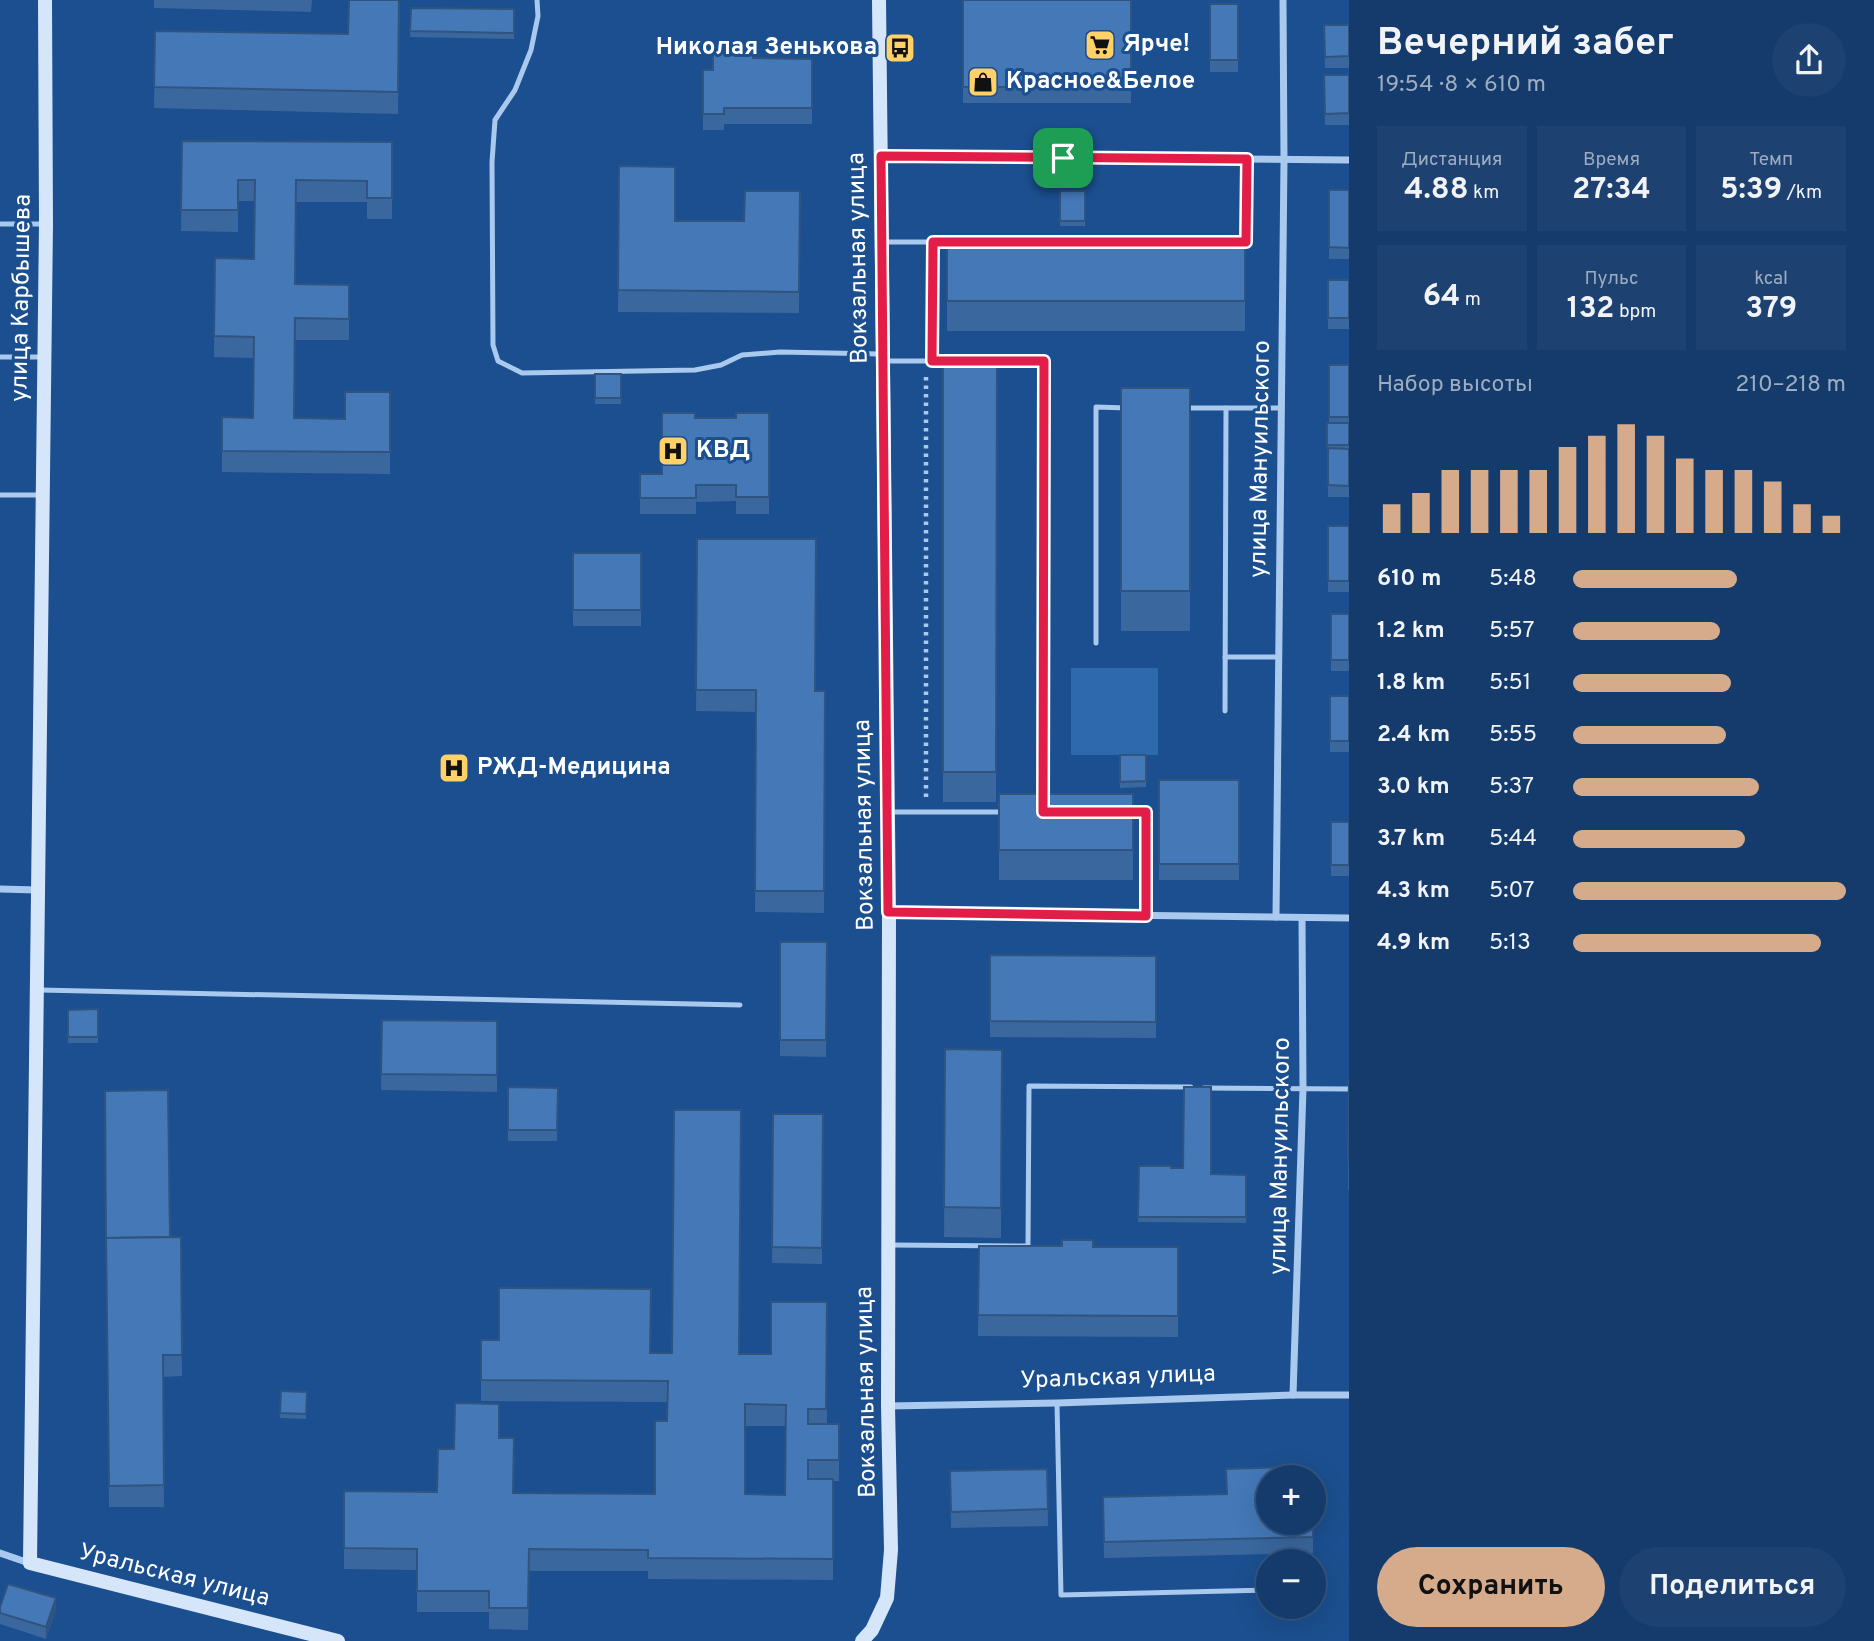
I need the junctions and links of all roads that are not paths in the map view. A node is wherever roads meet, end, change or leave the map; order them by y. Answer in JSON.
{"nodes":[{"id":1,"x":46,"y":0,"type":"edge"},
{"id":2,"x":537,"y":0,"type":"edge"},
{"id":3,"x":879,"y":0,"type":"edge"},
{"id":4,"x":1283,"y":0,"type":"edge"},
{"id":5,"x":881,"y":156,"type":"junction"},
{"id":6,"x":1247,"y":159,"type":"junction"},
{"id":7,"x":1284,"y":160,"type":"junction"},
{"id":8,"x":1349,"y":160,"type":"edge"},
{"id":9,"x":0,"y":224,"type":"edge"},
{"id":10,"x":46,"y":224,"type":"junction"},
{"id":11,"x":881,"y":242,"type":"junction"},
{"id":12,"x":933,"y":242,"type":"junction"},
{"id":13,"x":0,"y":357,"type":"edge"},
{"id":14,"x":44,"y":357,"type":"junction"},
{"id":15,"x":883,"y":357,"type":"junction"},
{"id":16,"x":929,"y":361,"type":"junction"},
{"id":17,"x":960,"y":361,"type":"edge"},
{"id":18,"x":988,"y":361,"type":"edge"},
{"id":19,"x":1135,"y":408,"type":"edge"},
{"id":20,"x":1174,"y":408,"type":"edge"},
{"id":21,"x":1226,"y":408,"type":"junction"},
{"id":22,"x":1281,"y":408,"type":"junction"},
{"id":23,"x":0,"y":495,"type":"edge"},
{"id":24,"x":42,"y":495,"type":"junction"},
{"id":25,"x":1096,"y":643,"type":"dead end"},
{"id":26,"x":1225,"y":657,"type":"junction"},
{"id":27,"x":1279,"y":657,"type":"junction"},
{"id":28,"x":1225,"y":711,"type":"dead end"},
{"id":29,"x":887,"y":812,"type":"junction"},
{"id":30,"x":1004,"y":812,"type":"edge"},
{"id":31,"x":1043,"y":812,"type":"edge"},
{"id":32,"x":1120,"y":812,"type":"edge"},
{"id":33,"x":0,"y":889,"type":"edge"},
{"id":34,"x":38,"y":890,"type":"junction"},
{"id":35,"x":888,"y":912,"type":"junction"},
{"id":36,"x":1146,"y":916,"type":"junction"},
{"id":37,"x":1276,"y":917,"type":"junction"},
{"id":38,"x":1302,"y":918,"type":"junction"},
{"id":39,"x":1349,"y":918,"type":"edge"},
{"id":40,"x":37,"y":990,"type":"junction"},
{"id":41,"x":740,"y":1005,"type":"dead end"},
{"id":42,"x":1349,"y":1088,"type":"edge"},
{"id":43,"x":1303,"y":1089,"type":"junction"},
{"id":44,"x":888,"y":1245,"type":"junction"},
{"id":45,"x":1293,"y":1395,"type":"junction"},
{"id":46,"x":1349,"y":1395,"type":"edge"},
{"id":47,"x":1057,"y":1403,"type":"junction"},
{"id":48,"x":888,"y":1406,"type":"junction"},
{"id":49,"x":0,"y":1553,"type":"edge"},
{"id":50,"x":30,"y":1563,"type":"junction"},
{"id":51,"x":1256,"y":1590,"type":"edge"},
{"id":52,"x":338,"y":1641,"type":"edge"},
{"id":53,"x":862,"y":1641,"type":"edge"}],
"edges":[{"from":1,"to":10,"type":"street","name":"улица Карбышева"},
{"from":2,"to":15,"type":"lane"},
{"from":3,"to":5,"type":"street","name":"Вокзальная улица"},
{"from":4,"to":7,"type":"street","name":"улица Мануильского"},
{"from":5,"to":6,"type":"street"},
{"from":5,"to":11,"type":"street","name":"Вокзальная улица"},
{"from":6,"to":7,"type":"street"},
{"from":6,"to":12,"type":"lane"},
{"from":7,"to":8,"type":"street"},
{"from":7,"to":22,"type":"street","name":"улица Мануильского"},
{"from":9,"to":10,"type":"lane"},
{"from":10,"to":14,"type":"street","name":"улица Карбышева"},
{"from":11,"to":12,"type":"lane"},
{"from":11,"to":15,"type":"street","name":"Вокзальная улица"},
{"from":12,"to":16,"type":"lane"},
{"from":13,"to":14,"type":"lane"},
{"from":14,"to":24,"type":"street","name":"улица Карбышева"},
{"from":15,"to":16,"type":"lane"},
{"from":15,"to":29,"type":"street","name":"Вокзальная улица"},
{"from":16,"to":17,"type":"lane"},
{"from":18,"to":31,"type":"lane"},
{"from":19,"to":25,"type":"lane"},
{"from":20,"to":21,"type":"lane"},
{"from":21,"to":22,"type":"lane"},
{"from":21,"to":26,"type":"lane"},
{"from":22,"to":27,"type":"street","name":"улица Мануильского"},
{"from":23,"to":24,"type":"lane"},
{"from":24,"to":34,"type":"street","name":"улица Карбышева"},
{"from":26,"to":27,"type":"lane"},
{"from":26,"to":28,"type":"lane"},
{"from":27,"to":37,"type":"street","name":"улица Мануильского"},
{"from":29,"to":30,"type":"lane"},
{"from":29,"to":35,"type":"street","name":"Вокзальная улица"},
{"from":32,"to":36,"type":"lane"},
{"from":33,"to":34,"type":"street"},
{"from":34,"to":40,"type":"street","name":"улица Карбышева"},
{"from":35,"to":36,"type":"street"},
{"from":35,"to":44,"type":"street","name":"Вокзальная улица"},
{"from":36,"to":37,"type":"street"},
{"from":37,"to":38,"type":"street"},
{"from":38,"to":39,"type":"street"},
{"from":38,"to":43,"type":"street","name":"улица Мануильского"},
{"from":40,"to":41,"type":"lane"},
{"from":40,"to":50,"type":"street","name":"улица Карбышева"},
{"from":42,"to":43,"type":"lane"},
{"from":43,"to":44,"type":"lane"},
{"from":43,"to":45,"type":"street","name":"улица Мануильского"},
{"from":44,"to":48,"type":"street","name":"Вокзальная улица"},
{"from":45,"to":46,"type":"street","name":"Уральская улица"},
{"from":45,"to":47,"type":"street","name":"Уральская улица"},
{"from":47,"to":48,"type":"street","name":"Уральская улица"},
{"from":47,"to":51,"type":"lane"},
{"from":48,"to":53,"type":"street","name":"Вокзальная улица"},
{"from":49,"to":50,"type":"street","name":"Уральская улица"},
{"from":50,"to":52,"type":"street","name":"Уральская улица"}]}
